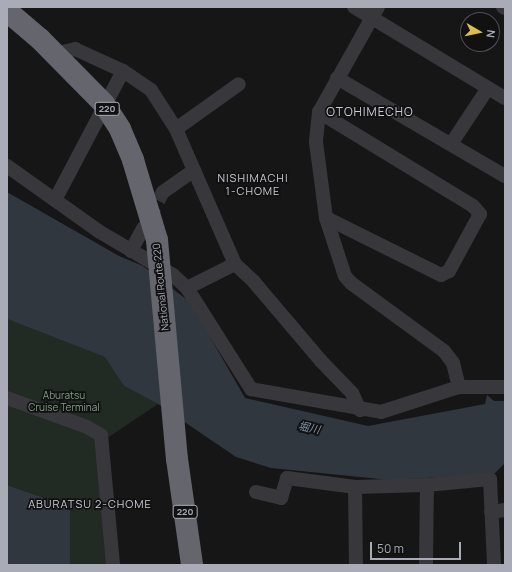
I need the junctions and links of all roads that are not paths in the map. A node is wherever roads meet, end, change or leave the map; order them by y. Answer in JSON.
{"nodes":[{"id":1,"x":354,"y":7,"type":"edge"},
{"id":2,"x":7,"y":11,"type":"edge"},
{"id":3,"x":375,"y":12,"type":"edge"},
{"id":4,"x":54,"y":54,"type":"junction"},
{"id":5,"x":123,"y":71,"type":"junction"},
{"id":6,"x":337,"y":78,"type":"junction"},
{"id":7,"x":239,"y":84,"type":"dead end"},
{"id":8,"x":488,"y":88,"type":"junction"},
{"id":9,"x":505,"y":98,"type":"edge"},
{"id":10,"x":104,"y":104,"type":"junction"},
{"id":11,"x":319,"y":112,"type":"junction"},
{"id":12,"x":176,"y":129,"type":"junction"},
{"id":13,"x":450,"y":144,"type":"junction"},
{"id":14,"x":7,"y":166,"type":"edge"},
{"id":15,"x":194,"y":170,"type":"junction"},
{"id":16,"x":505,"y":176,"type":"edge"},
{"id":17,"x":164,"y":192,"type":"tunnel mouth"},
{"id":18,"x":55,"y":200,"type":"junction"},
{"id":19,"x":326,"y":218,"type":"junction"},
{"id":20,"x":150,"y":234,"type":"junction"},
{"id":21,"x":131,"y":251,"type":"junction"},
{"id":22,"x":235,"y":264,"type":"junction"},
{"id":23,"x":187,"y":288,"type":"junction"},
{"id":24,"x":459,"y":387,"type":"junction"},
{"id":25,"x":505,"y":387,"type":"edge"},
{"id":26,"x":7,"y":398,"type":"edge"},
{"id":27,"x":360,"y":410,"type":"junction"},
{"id":28,"x":427,"y":486,"type":"junction"},
{"id":29,"x":355,"y":487,"type":"junction"},
{"id":30,"x":256,"y":492,"type":"dead end"},
{"id":31,"x":498,"y":511,"type":"edge"},
{"id":32,"x":113,"y":565,"type":"edge"},
{"id":33,"x":192,"y":565,"type":"edge"},
{"id":34,"x":356,"y":565,"type":"edge"},
{"id":35,"x":426,"y":565,"type":"edge"},
{"id":36,"x":494,"y":565,"type":"edge"}],
"edges":[{"from":1,"to":3,"type":"street"},
{"from":2,"to":4,"type":"highway","name":"National Route 220","number":"220"},
{"from":3,"to":6,"type":"street"},
{"from":3,"to":8,"type":"street"},
{"from":4,"to":5,"type":"street"},
{"from":4,"to":10,"type":"highway","name":"National Route 220","number":"220"},
{"from":5,"to":10,"type":"street"},
{"from":5,"to":12,"type":"street"},
{"from":6,"to":11,"type":"street"},
{"from":6,"to":13,"type":"street"},
{"from":7,"to":12,"type":"street"},
{"from":8,"to":9,"type":"street"},
{"from":8,"to":13,"type":"street"},
{"from":10,"to":18,"type":"street"},
{"from":10,"to":20,"type":"highway","name":"National Route 220","number":"220"},
{"from":11,"to":19,"type":"street"},
{"from":11,"to":19,"type":"street"},
{"from":12,"to":15,"type":"street"},
{"from":13,"to":16,"type":"street"},
{"from":14,"to":18,"type":"street"},
{"from":15,"to":17,"type":"street"},
{"from":15,"to":22,"type":"street"},
{"from":18,"to":21,"type":"street"},
{"from":19,"to":24,"type":"street"},
{"from":20,"to":21,"type":"street"},
{"from":20,"to":33,"type":"highway","name":"National Route 220","number":"220","bridge":true},
{"from":21,"to":23,"type":"street"},
{"from":22,"to":23,"type":"street"},
{"from":22,"to":27,"type":"street"},
{"from":23,"to":27,"type":"street"},
{"from":24,"to":25,"type":"street"},
{"from":24,"to":27,"type":"street"},
{"from":26,"to":32,"type":"street"},
{"from":28,"to":29,"type":"street"},
{"from":28,"to":31,"type":"street"},
{"from":28,"to":35,"type":"street"},
{"from":29,"to":30,"type":"street"},
{"from":29,"to":34,"type":"street"},
{"from":31,"to":36,"type":"street"}]}
